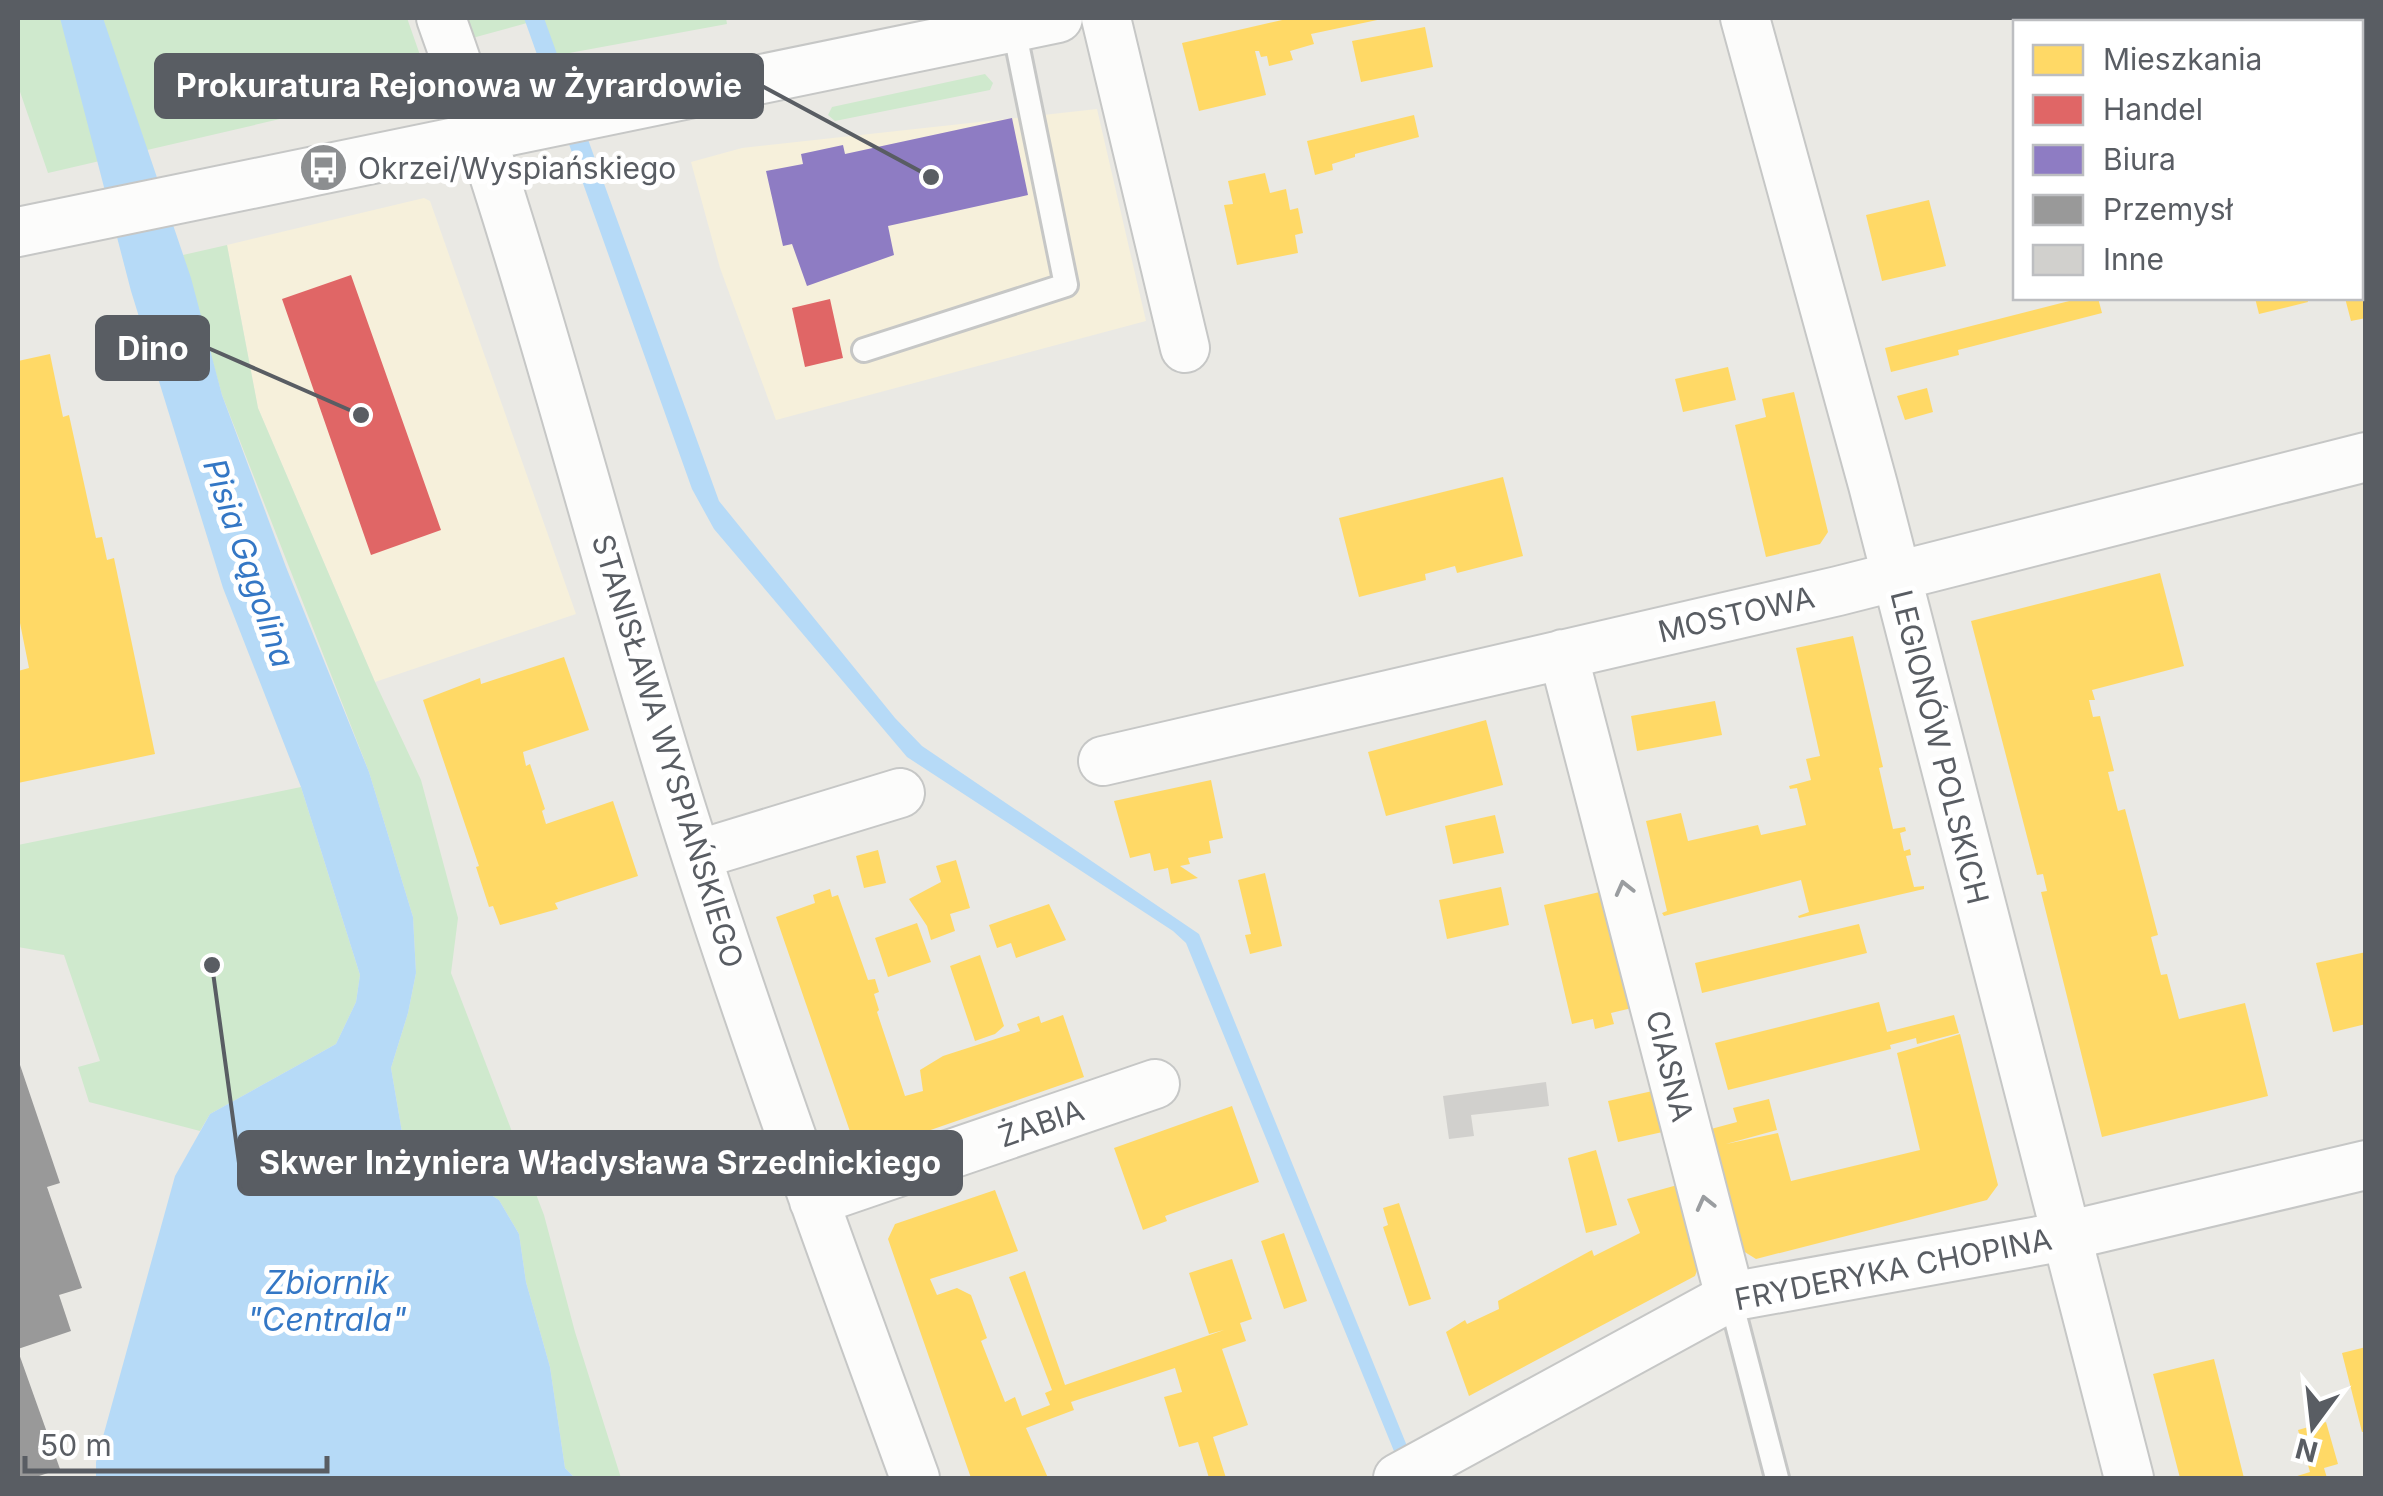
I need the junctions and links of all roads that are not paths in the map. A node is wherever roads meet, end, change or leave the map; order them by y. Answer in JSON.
{"nodes":[{"id":1,"x":442,"y":18,"type":"edge"},
{"id":2,"x":1106,"y":18,"type":"edge"},
{"id":3,"x":1746,"y":18,"type":"edge"},
{"id":4,"x":1036,"y":23,"type":"edge"},
{"id":5,"x":506,"y":131,"type":"junction"},
{"id":6,"x":18,"y":232,"type":"edge"},
{"id":7,"x":1185,"y":348,"type":"dead end"},
{"id":8,"x":864,"y":350,"type":"dead end"},
{"id":9,"x":2366,"y":457,"type":"edge"},
{"id":10,"x":1896,"y":576,"type":"junction"},
{"id":11,"x":1564,"y":654,"type":"junction"},
{"id":12,"x":1103,"y":761,"type":"dead end"},
{"id":13,"x":900,"y":793,"type":"dead end"},
{"id":14,"x":697,"y":855,"type":"junction"},
{"id":15,"x":1155,"y":1084,"type":"dead end"},
{"id":16,"x":2366,"y":1166,"type":"edge"},
{"id":17,"x":814,"y":1201,"type":"junction"},
{"id":18,"x":2066,"y":1236,"type":"junction"},
{"id":19,"x":1730,"y":1297,"type":"junction"},
{"id":20,"x":915,"y":1478,"type":"edge"},
{"id":21,"x":1398,"y":1478,"type":"edge"},
{"id":22,"x":1777,"y":1478,"type":"edge"},
{"id":23,"x":2130,"y":1478,"type":"edge"}],
"edges":[{"from":1,"to":5,"type":"street","name":"STANISŁAWA WYSPIAŃSKIEGO"},
{"from":2,"to":7,"type":"street"},
{"from":3,"to":10,"type":"street","name":"LEGIONÓW POLSKICH"},
{"from":4,"to":5,"type":"street"},
{"from":4,"to":8,"type":"lane"},
{"from":5,"to":6,"type":"street"},
{"from":5,"to":14,"type":"street","name":"STANISŁAWA WYSPIAŃSKIEGO"},
{"from":9,"to":10,"type":"street","name":"MOSTOWA"},
{"from":10,"to":11,"type":"street","name":"MOSTOWA"},
{"from":10,"to":18,"type":"street","name":"LEGIONÓW POLSKICH"},
{"from":11,"to":12,"type":"street","name":"MOSTOWA"},
{"from":19,"to":11,"type":"street","name":"CIASNA","one_way":true},
{"from":13,"to":14,"type":"street"},
{"from":14,"to":17,"type":"street","name":"STANISŁAWA WYSPIAŃSKIEGO"},
{"from":15,"to":17,"type":"street","name":"ŻABIA"},
{"from":16,"to":18,"type":"street","name":"FRYDERYKA CHOPINA"},
{"from":17,"to":20,"type":"street","name":"STANISŁAWA WYSPIAŃSKIEGO"},
{"from":18,"to":19,"type":"street","name":"FRYDERYKA CHOPINA"},
{"from":18,"to":23,"type":"street","name":"LEGIONÓW POLSKICH"},
{"from":19,"to":21,"type":"street","name":"FRYDERYKA CHOPINA"},
{"from":19,"to":22,"type":"lane","name":"CIASNA"}]}
